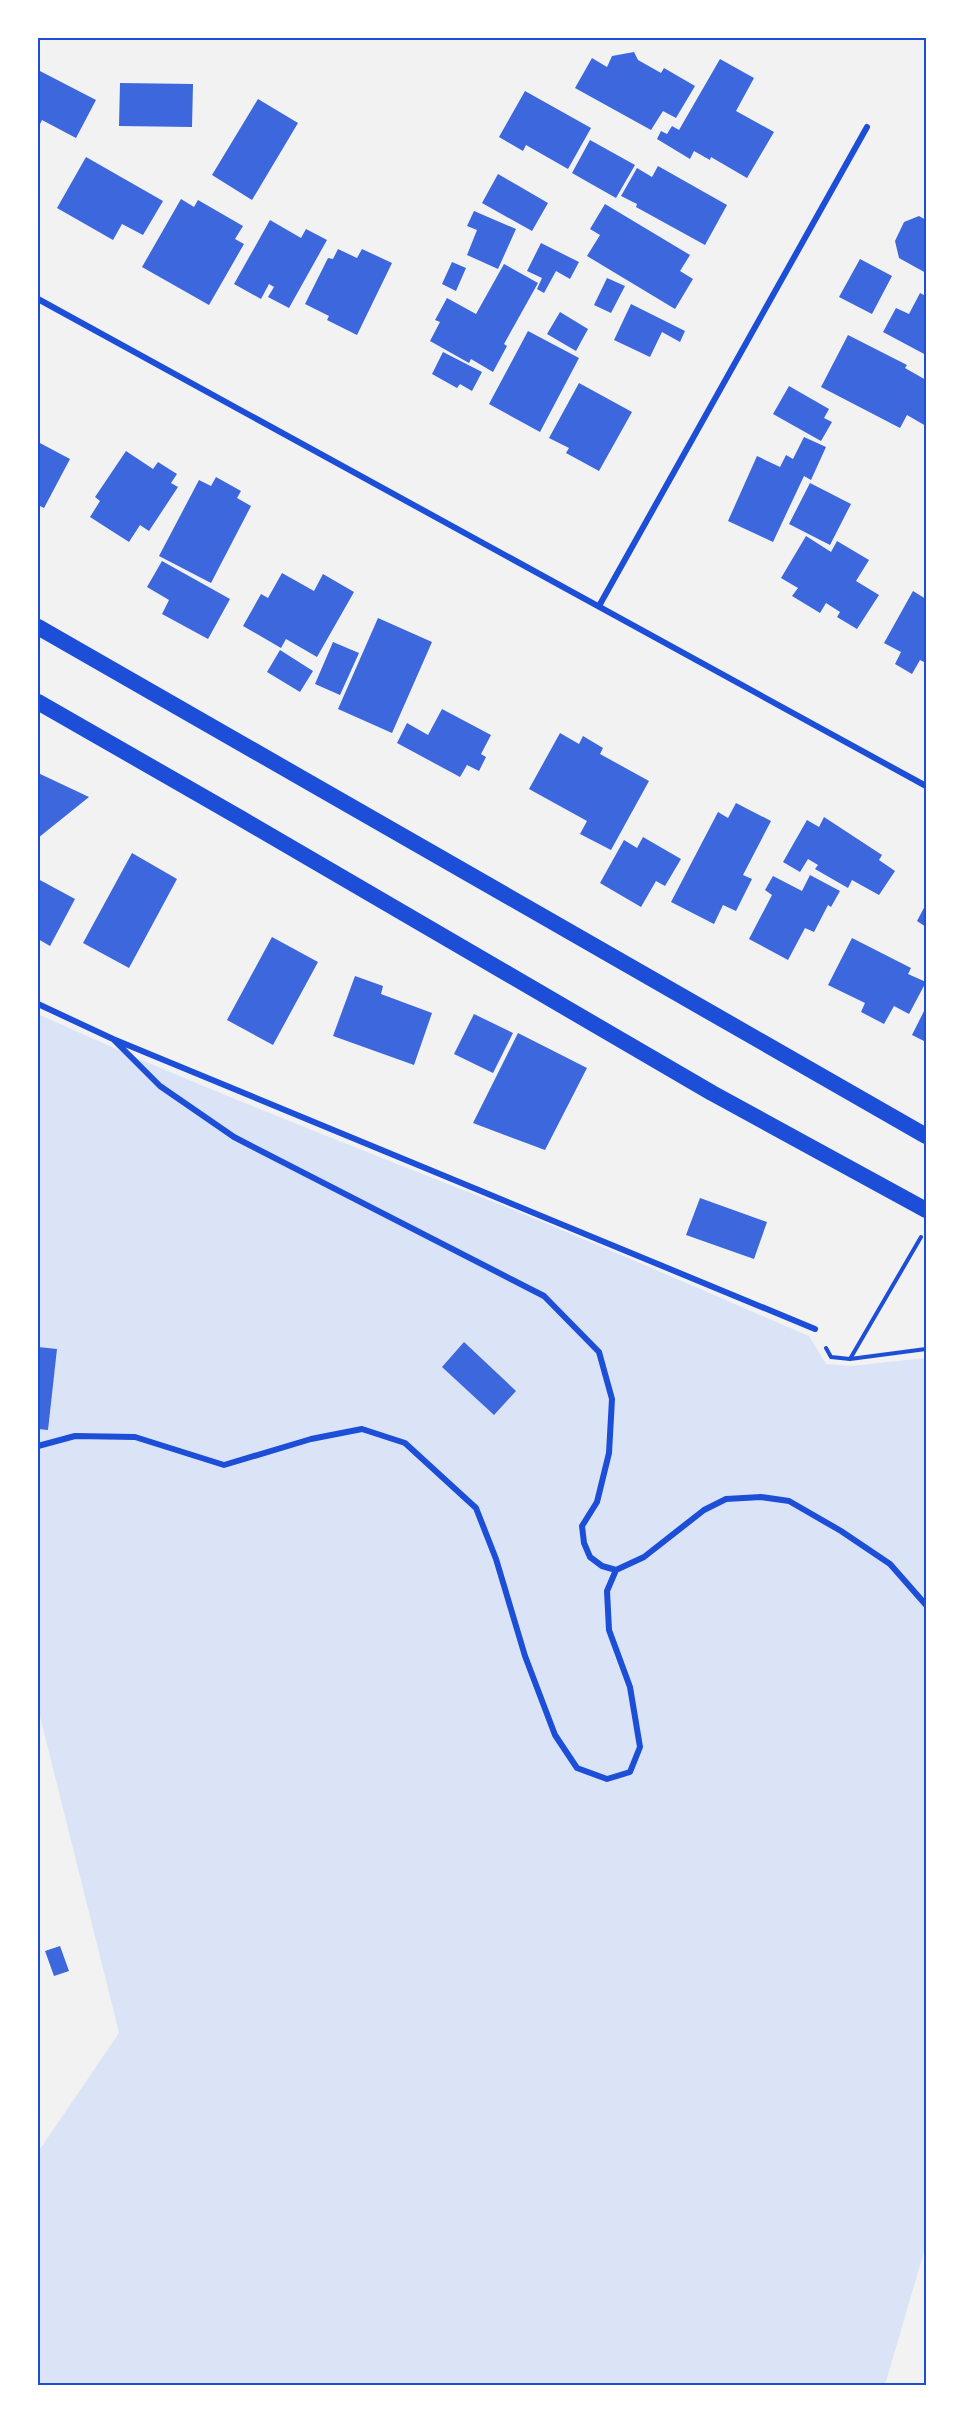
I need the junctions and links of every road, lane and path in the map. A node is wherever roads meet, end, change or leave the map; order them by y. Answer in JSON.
{"nodes":[{"id":1,"x":867,"y":127,"type":"dead end"},
{"id":2,"x":38,"y":299,"type":"edge"},
{"id":3,"x":599,"y":606,"type":"junction"},
{"id":4,"x":38,"y":627,"type":"edge"},
{"id":5,"x":38,"y":702,"type":"edge"},
{"id":6,"x":927,"y":786,"type":"edge"},
{"id":7,"x":38,"y":1004,"type":"edge"},
{"id":8,"x":113,"y":1039,"type":"junction"},
{"id":9,"x":927,"y":1136,"type":"edge"},
{"id":10,"x":927,"y":1210,"type":"edge"},
{"id":11,"x":927,"y":1227,"type":"edge"},
{"id":12,"x":815,"y":1329,"type":"dead end"},
{"id":13,"x":927,"y":1349,"type":"edge"},
{"id":14,"x":38,"y":1446,"type":"edge"},
{"id":15,"x":616,"y":1570,"type":"junction"},
{"id":16,"x":927,"y":1605,"type":"edge"}],
"edges":[{"from":1,"to":3,"type":"street"},
{"from":2,"to":3,"type":"street"},
{"from":3,"to":6,"type":"street"},
{"from":4,"to":9,"type":"highway"},
{"from":5,"to":10,"type":"highway"},
{"from":7,"to":8,"type":"street"},
{"from":8,"to":12,"type":"street"},
{"from":8,"to":15,"type":"street"},
{"from":11,"to":13,"type":"path"},
{"from":14,"to":15,"type":"street"},
{"from":15,"to":16,"type":"street"}]}
